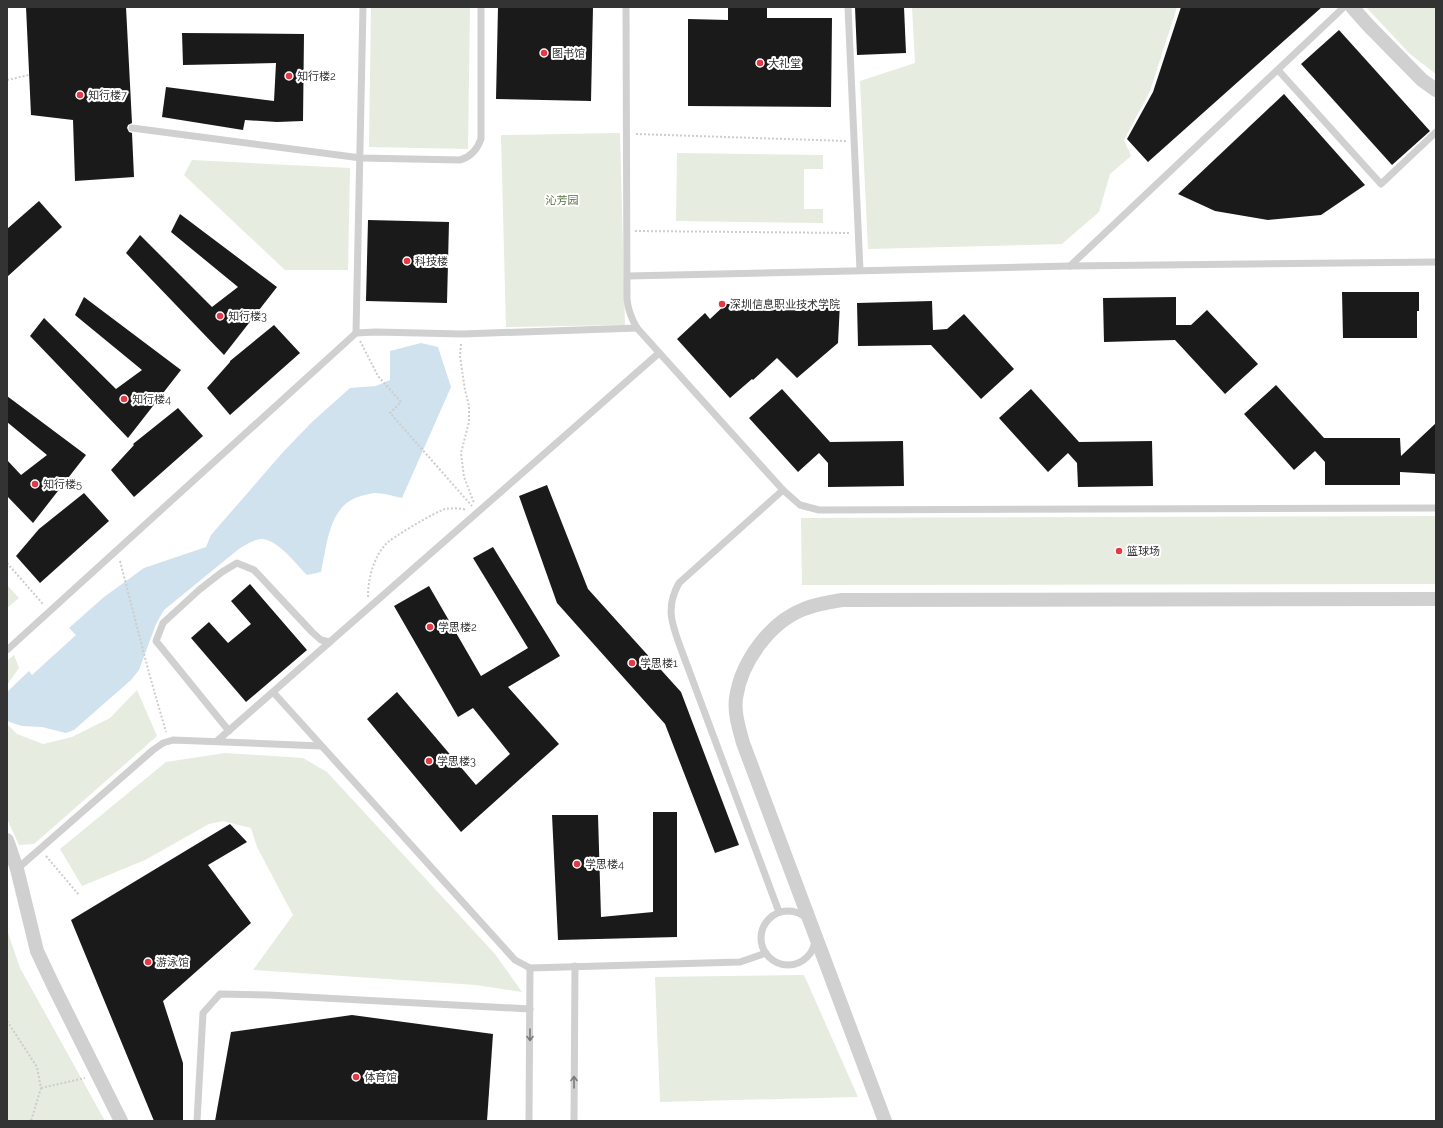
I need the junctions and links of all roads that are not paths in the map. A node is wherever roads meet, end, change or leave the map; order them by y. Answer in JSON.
{"nodes":[{"id":1,"x":363,"y":7,"type":"edge"},
{"id":2,"x":481,"y":7,"type":"edge"},
{"id":3,"x":626,"y":7,"type":"edge"},
{"id":4,"x":848,"y":7,"type":"edge"},
{"id":5,"x":1344,"y":7,"type":"edge"},
{"id":6,"x":1352,"y":7,"type":"edge"},
{"id":7,"x":1278,"y":70,"type":"junction"},
{"id":8,"x":1436,"y":90,"type":"edge"},
{"id":9,"x":132,"y":128,"type":"dead end"},
{"id":10,"x":1436,"y":132,"type":"edge"},
{"id":11,"x":361,"y":158,"type":"junction"},
{"id":12,"x":1435,"y":262,"type":"edge"},
{"id":13,"x":1070,"y":266,"type":"junction"},
{"id":14,"x":860,"y":270,"type":"junction"},
{"id":15,"x":628,"y":276,"type":"junction"},
{"id":16,"x":637,"y":328,"type":"junction"},
{"id":17,"x":356,"y":333,"type":"junction"},
{"id":18,"x":659,"y":353,"type":"junction"},
{"id":19,"x":783,"y":490,"type":"junction"},
{"id":20,"x":1436,"y":508,"type":"edge"},
{"id":21,"x":1436,"y":599,"type":"edge"},
{"id":22,"x":330,"y":642,"type":"junction"},
{"id":23,"x":7,"y":650,"type":"edge"},
{"id":24,"x":273,"y":692,"type":"junction"},
{"id":25,"x":229,"y":731,"type":"junction"},
{"id":26,"x":217,"y":742,"type":"junction"},
{"id":27,"x":321,"y":746,"type":"junction"},
{"id":28,"x":7,"y":840,"type":"edge"},
{"id":29,"x":17,"y":869,"type":"junction"},
{"id":30,"x":779,"y":912,"type":"junction"},
{"id":31,"x":813,"y":929,"type":"junction"},
{"id":32,"x":766,"y":954,"type":"junction"},
{"id":33,"x":575,"y":966,"type":"junction"},
{"id":34,"x":530,"y":968,"type":"junction"},
{"id":35,"x":530,"y":1009,"type":"junction"},
{"id":36,"x":121,"y":1121,"type":"edge"},
{"id":37,"x":197,"y":1121,"type":"edge"},
{"id":38,"x":529,"y":1121,"type":"edge"},
{"id":39,"x":574,"y":1121,"type":"edge"},
{"id":40,"x":885,"y":1121,"type":"edge"}],
"edges":[{"from":1,"to":11,"type":"lane"},
{"from":2,"to":11,"type":"lane"},
{"from":3,"to":15,"type":"lane"},
{"from":4,"to":14,"type":"lane"},
{"from":5,"to":7,"type":"lane"},
{"from":6,"to":8,"type":"street"},
{"from":7,"to":10,"type":"lane"},
{"from":7,"to":13,"type":"lane"},
{"from":9,"to":11,"type":"lane"},
{"from":11,"to":17,"type":"lane"},
{"from":12,"to":13,"type":"lane"},
{"from":13,"to":14,"type":"lane"},
{"from":14,"to":15,"type":"lane"},
{"from":15,"to":16,"type":"lane"},
{"from":16,"to":17,"type":"lane"},
{"from":16,"to":18,"type":"lane"},
{"from":17,"to":23,"type":"lane"},
{"from":18,"to":19,"type":"lane"},
{"from":18,"to":22,"type":"lane"},
{"from":19,"to":20,"type":"lane"},
{"from":19,"to":30,"type":"lane"},
{"from":21,"to":31,"type":"street"},
{"from":22,"to":24,"type":"lane"},
{"from":22,"to":25,"type":"lane"},
{"from":24,"to":25,"type":"lane"},
{"from":24,"to":27,"type":"lane"},
{"from":25,"to":26,"type":"lane"},
{"from":26,"to":27,"type":"lane"},
{"from":26,"to":29,"type":"lane"},
{"from":27,"to":34,"type":"lane"},
{"from":28,"to":29,"type":"street"},
{"from":29,"to":36,"type":"street"},
{"from":30,"to":31,"type":"lane"},
{"from":30,"to":32,"type":"lane"},
{"from":31,"to":32,"type":"lane"},
{"from":31,"to":40,"type":"street"},
{"from":32,"to":33,"type":"lane"},
{"from":33,"to":34,"type":"lane"},
{"from":39,"to":33,"type":"lane","one_way":true},
{"from":34,"to":35,"type":"lane"},
{"from":35,"to":37,"type":"lane"},
{"from":35,"to":38,"type":"lane","one_way":true}]}
